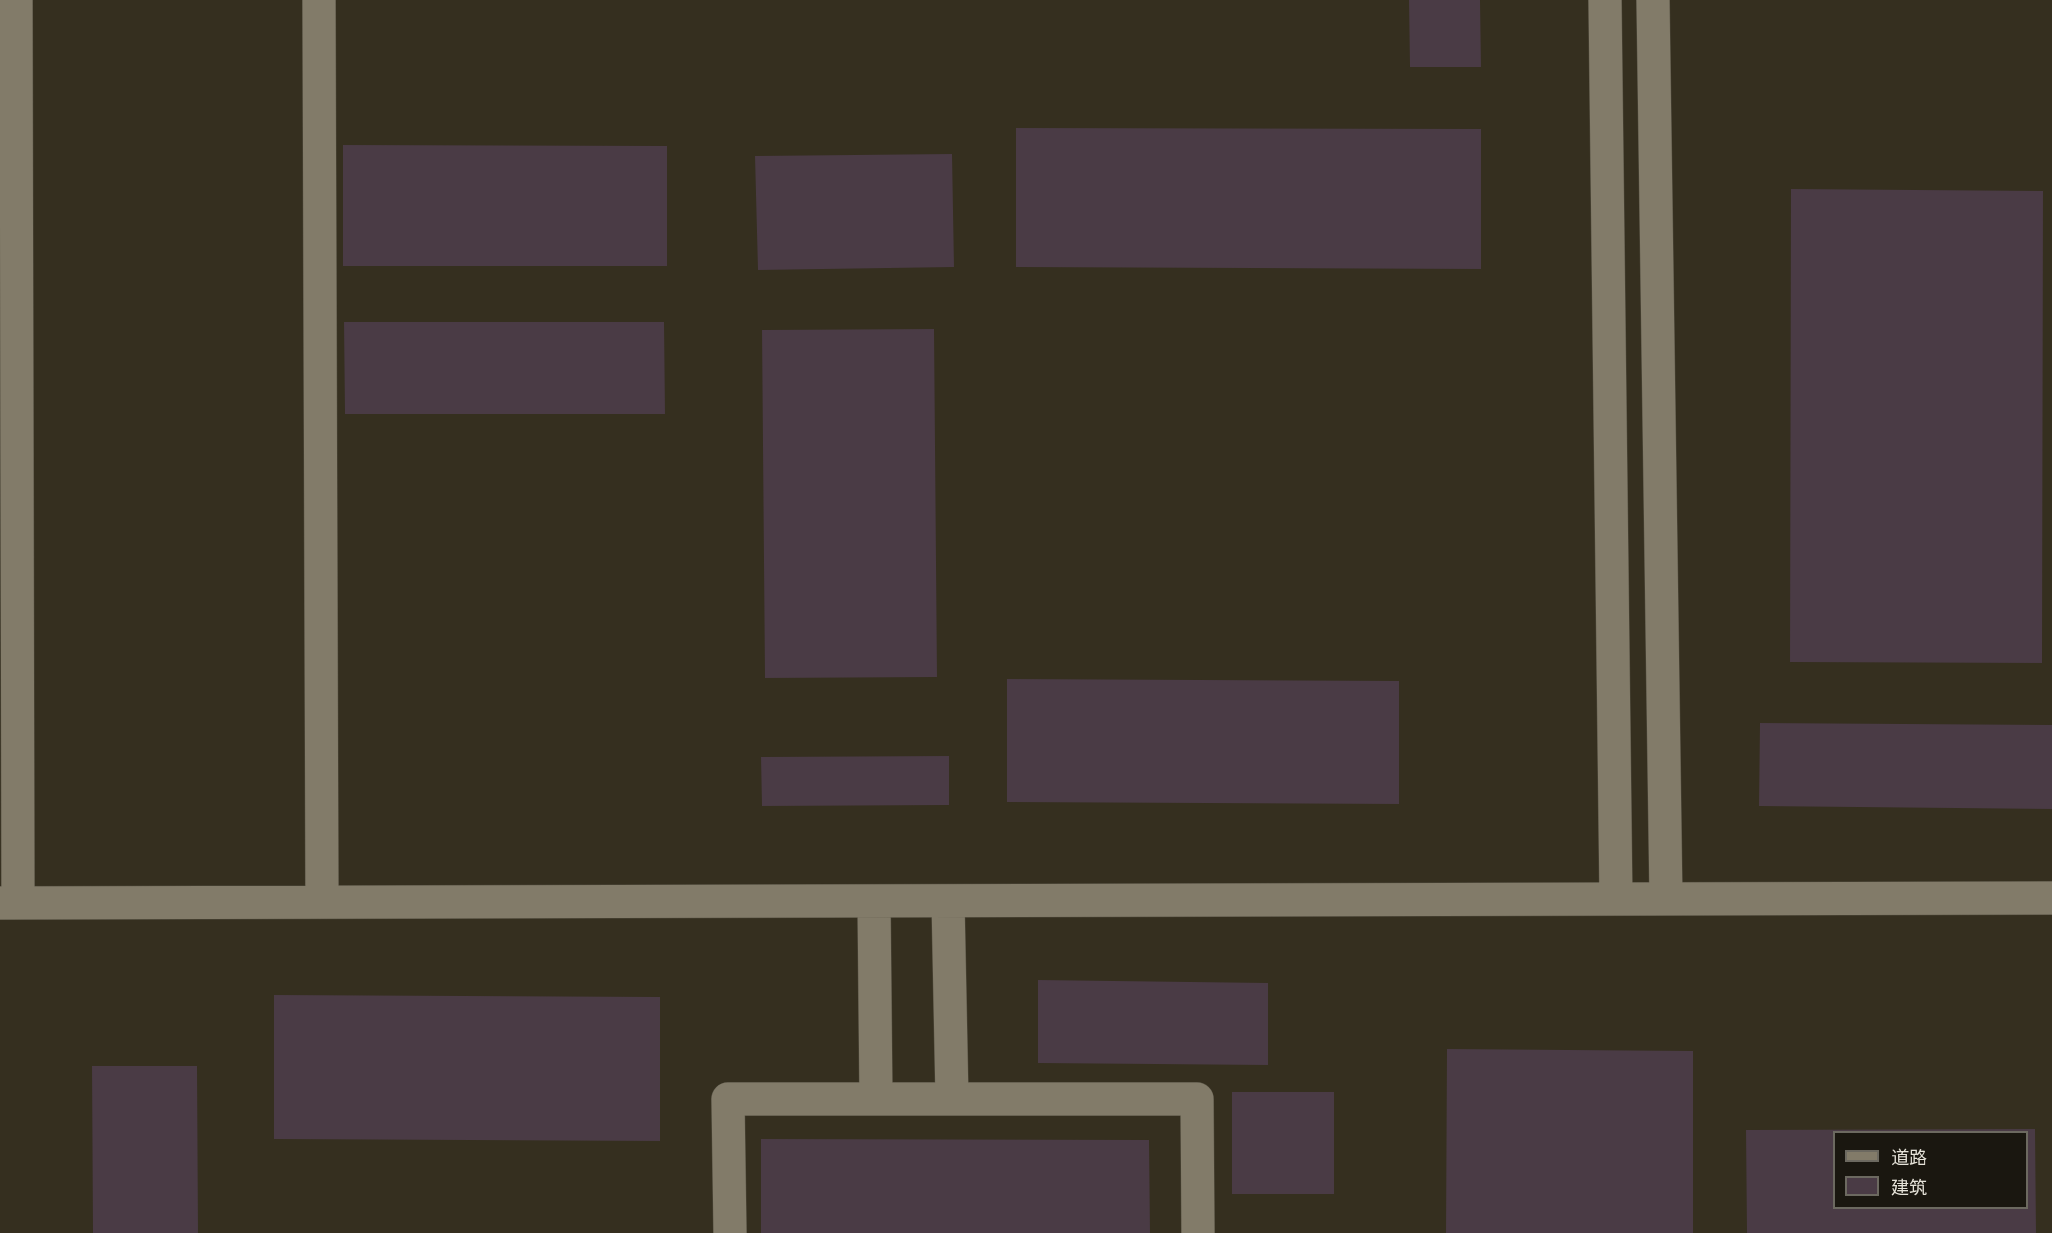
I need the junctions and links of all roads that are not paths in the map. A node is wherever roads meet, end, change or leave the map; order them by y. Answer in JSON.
{"nodes":[{"id":1,"x":16,"y":0,"type":"edge"},
{"id":2,"x":319,"y":0,"type":"edge"},
{"id":3,"x":1605,"y":0,"type":"edge"},
{"id":4,"x":1653,"y":0,"type":"edge"},
{"id":5,"x":1616,"y":898,"type":"junction"},
{"id":6,"x":2052,"y":898,"type":"edge"},
{"id":7,"x":1666,"y":899,"type":"junction"},
{"id":8,"x":948,"y":900,"type":"junction"},
{"id":9,"x":874,"y":901,"type":"junction"},
{"id":10,"x":322,"y":902,"type":"junction"},
{"id":11,"x":9,"y":903,"type":"edge"},
{"id":12,"x":876,"y":1099,"type":"junction"},
{"id":13,"x":952,"y":1099,"type":"junction"},
{"id":14,"x":730,"y":1233,"type":"edge"},
{"id":15,"x":1198,"y":1233,"type":"edge"}],
"edges":[{"from":1,"to":11,"type":"street"},
{"from":2,"to":10,"type":"street"},
{"from":3,"to":5,"type":"street"},
{"from":4,"to":7,"type":"street"},
{"from":5,"to":7,"type":"street"},
{"from":5,"to":8,"type":"street"},
{"from":6,"to":7,"type":"street"},
{"from":8,"to":9,"type":"street"},
{"from":8,"to":13,"type":"street"},
{"from":9,"to":10,"type":"street"},
{"from":9,"to":12,"type":"street"},
{"from":10,"to":11,"type":"street"},
{"from":12,"to":13,"type":"street"},
{"from":12,"to":14,"type":"street"},
{"from":13,"to":15,"type":"street"}]}
